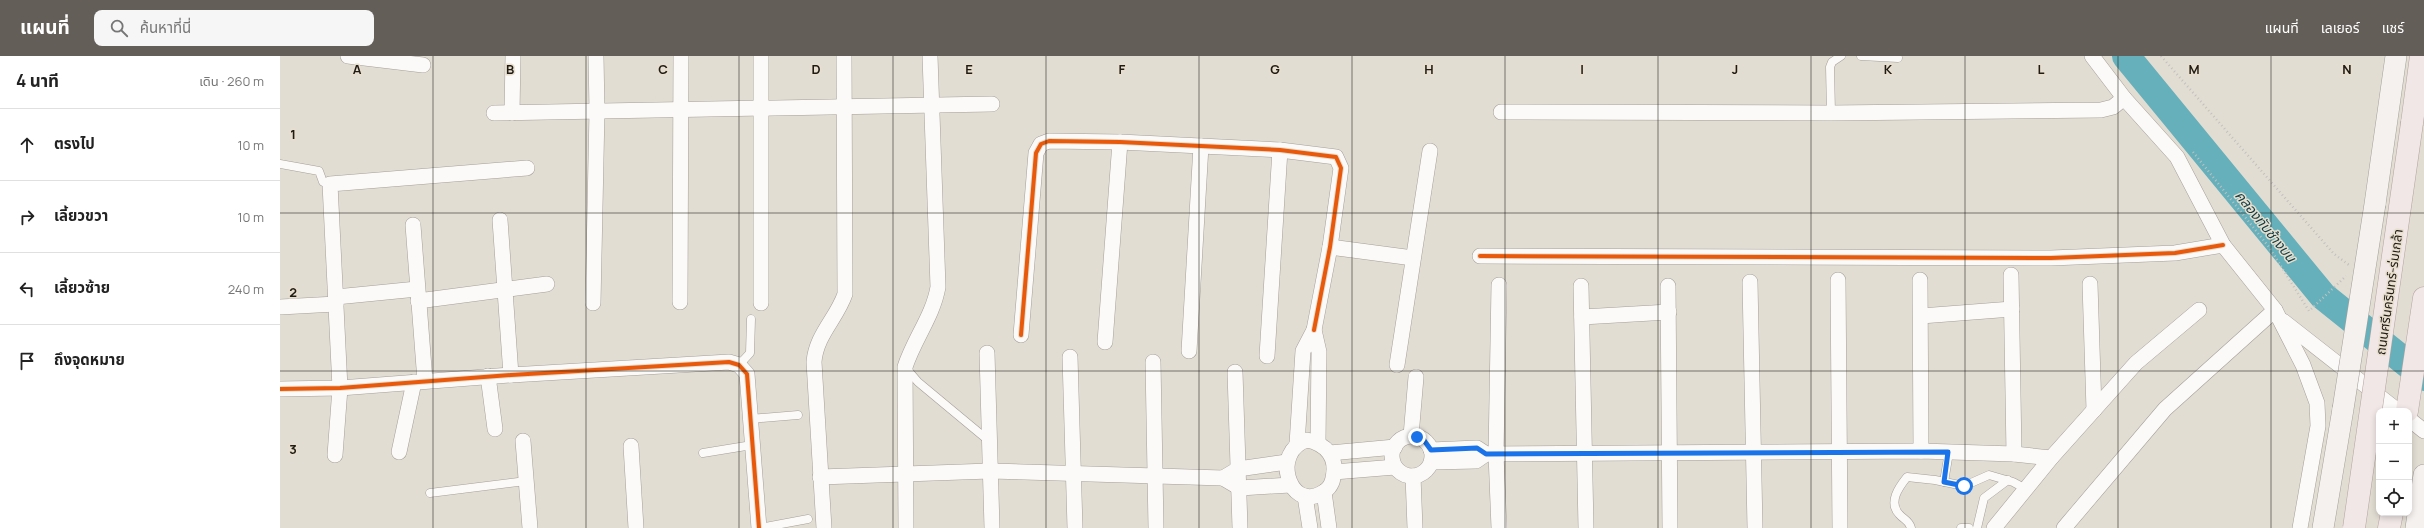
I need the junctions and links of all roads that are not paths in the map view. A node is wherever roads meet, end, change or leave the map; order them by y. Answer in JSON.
{"nodes":[{"id":1,"x":348,"y":56,"type":"edge"},
{"id":2,"x":513,"y":56,"type":"edge"},
{"id":3,"x":596,"y":56,"type":"edge"},
{"id":4,"x":681,"y":56,"type":"edge"},
{"id":5,"x":761,"y":56,"type":"edge"},
{"id":6,"x":844,"y":56,"type":"edge"},
{"id":7,"x":930,"y":56,"type":"edge"},
{"id":8,"x":1841,"y":56,"type":"edge"},
{"id":9,"x":1861,"y":56,"type":"edge"},
{"id":10,"x":2092,"y":56,"type":"edge"},
{"id":11,"x":2396,"y":56,"type":"edge"},
{"id":12,"x":2421,"y":56,"type":"edge"},
{"id":13,"x":1898,"y":58,"type":"dead end"},
{"id":14,"x":422,"y":65,"type":"dead end"},
{"id":15,"x":2124,"y":98,"type":"junction"},
{"id":16,"x":932,"y":104,"type":"junction"},
{"id":17,"x":992,"y":104,"type":"dead end"},
{"id":18,"x":844,"y":106,"type":"junction"},
{"id":19,"x":761,"y":108,"type":"junction"},
{"id":20,"x":681,"y":110,"type":"junction"},
{"id":21,"x":597,"y":111,"type":"junction"},
{"id":22,"x":1501,"y":112,"type":"dead end"},
{"id":23,"x":494,"y":113,"type":"dead end"},
{"id":24,"x":512,"y":113,"type":"junction"},
{"id":25,"x":1831,"y":113,"type":"junction"},
{"id":26,"x":1120,"y":142,"type":"junction"},
{"id":27,"x":1201,"y":146,"type":"junction"},
{"id":28,"x":1280,"y":150,"type":"junction"},
{"id":29,"x":1430,"y":151,"type":"dead end"},
{"id":30,"x":280,"y":164,"type":"edge"},
{"id":31,"x":527,"y":168,"type":"dead end"},
{"id":32,"x":330,"y":184,"type":"junction"},
{"id":33,"x":500,"y":220,"type":"dead end"},
{"id":34,"x":413,"y":225,"type":"dead end"},
{"id":35,"x":2223,"y":246,"type":"junction"},
{"id":36,"x":1330,"y":247,"type":"junction"},
{"id":37,"x":1480,"y":256,"type":"dead end"},
{"id":38,"x":1413,"y":258,"type":"junction"},
{"id":39,"x":2011,"y":276,"type":"dead end"},
{"id":40,"x":1838,"y":280,"type":"dead end"},
{"id":41,"x":1920,"y":280,"type":"dead end"},
{"id":42,"x":1750,"y":282,"type":"dead end"},
{"id":43,"x":547,"y":284,"type":"dead end"},
{"id":44,"x":2090,"y":284,"type":"dead end"},
{"id":45,"x":1498,"y":285,"type":"dead end"},
{"id":46,"x":1581,"y":286,"type":"dead end"},
{"id":47,"x":1668,"y":286,"type":"dead end"},
{"id":48,"x":504,"y":291,"type":"junction"},
{"id":49,"x":417,"y":295,"type":"junction"},
{"id":50,"x":2424,"y":298,"type":"edge"},
{"id":51,"x":336,"y":301,"type":"junction"},
{"id":52,"x":680,"y":302,"type":"dead end"},
{"id":53,"x":593,"y":303,"type":"dead end"},
{"id":54,"x":761,"y":303,"type":"dead end"},
{"id":55,"x":280,"y":307,"type":"edge"},
{"id":56,"x":2012,"y":309,"type":"junction"},
{"id":57,"x":2199,"y":310,"type":"dead end"},
{"id":58,"x":1669,"y":312,"type":"junction"},
{"id":59,"x":2278,"y":315,"type":"junction"},
{"id":60,"x":1920,"y":316,"type":"junction"},
{"id":61,"x":1582,"y":317,"type":"junction"},
{"id":62,"x":751,"y":319,"type":"dead end"},
{"id":63,"x":1314,"y":330,"type":"junction"},
{"id":64,"x":1021,"y":335,"type":"dead end"},
{"id":65,"x":1105,"y":342,"type":"dead end"},
{"id":66,"x":1189,"y":351,"type":"dead end"},
{"id":67,"x":987,"y":353,"type":"dead end"},
{"id":68,"x":1267,"y":356,"type":"dead end"},
{"id":69,"x":1070,"y":357,"type":"dead end"},
{"id":70,"x":1153,"y":362,"type":"dead end"},
{"id":71,"x":739,"y":365,"type":"junction"},
{"id":72,"x":1397,"y":365,"type":"dead end"},
{"id":73,"x":905,"y":367,"type":"junction"},
{"id":74,"x":1235,"y":372,"type":"dead end"},
{"id":75,"x":511,"y":375,"type":"junction"},
{"id":76,"x":488,"y":376,"type":"junction"},
{"id":77,"x":1416,"y":377,"type":"dead end"},
{"id":78,"x":420,"y":382,"type":"junction"},
{"id":79,"x":340,"y":388,"type":"junction"},
{"id":80,"x":280,"y":389,"type":"edge"},
{"id":81,"x":2394,"y":408,"type":"edge"},
{"id":82,"x":2407,"y":408,"type":"edge"},
{"id":83,"x":2094,"y":410,"type":"junction"},
{"id":84,"x":798,"y":415,"type":"dead end"},
{"id":85,"x":750,"y":419,"type":"junction"},
{"id":86,"x":2412,"y":421,"type":"edge"},
{"id":87,"x":496,"y":429,"type":"dead end"},
{"id":88,"x":2424,"y":431,"type":"edge"},
{"id":89,"x":1411,"y":436,"type":"junction"},
{"id":90,"x":523,"y":441,"type":"dead end"},
{"id":91,"x":989,"y":441,"type":"junction"},
{"id":92,"x":1318,"y":442,"type":"junction"},
{"id":93,"x":1297,"y":444,"type":"junction"},
{"id":94,"x":752,"y":445,"type":"junction"},
{"id":95,"x":631,"y":446,"type":"dead end"},
{"id":96,"x":1395,"y":447,"type":"junction"},
{"id":97,"x":1921,"y":451,"type":"junction"},
{"id":98,"x":399,"y":452,"type":"dead end"},
{"id":99,"x":1754,"y":452,"type":"junction"},
{"id":100,"x":1839,"y":452,"type":"junction"},
{"id":101,"x":1948,"y":452,"type":"junction"},
{"id":102,"x":703,"y":453,"type":"dead end"},
{"id":103,"x":1330,"y":453,"type":"junction"},
{"id":104,"x":1669,"y":453,"type":"junction"},
{"id":105,"x":1491,"y":454,"type":"junction"},
{"id":106,"x":1584,"y":454,"type":"junction"},
{"id":107,"x":2014,"y":454,"type":"junction"},
{"id":108,"x":335,"y":455,"type":"dead end"},
{"id":109,"x":1432,"y":456,"type":"junction"},
{"id":110,"x":2051,"y":458,"type":"junction"},
{"id":111,"x":1287,"y":462,"type":"junction"},
{"id":112,"x":1395,"y":467,"type":"junction"},
{"id":113,"x":1238,"y":469,"type":"junction"},
{"id":114,"x":990,"y":471,"type":"junction"},
{"id":115,"x":1334,"y":472,"type":"junction"},
{"id":116,"x":904,"y":474,"type":"junction"},
{"id":117,"x":1074,"y":475,"type":"junction"},
{"id":118,"x":1155,"y":476,"type":"junction"},
{"id":119,"x":1413,"y":476,"type":"junction"},
{"id":120,"x":2424,"y":476,"type":"edge"},
{"id":121,"x":820,"y":477,"type":"junction"},
{"id":122,"x":1223,"y":478,"type":"junction"},
{"id":123,"x":2008,"y":480,"type":"junction"},
{"id":124,"x":526,"y":481,"type":"junction"},
{"id":125,"x":1944,"y":482,"type":"junction"},
{"id":126,"x":1290,"y":485,"type":"junction"},
{"id":127,"x":1240,"y":488,"type":"junction"},
{"id":128,"x":2026,"y":489,"type":"junction"},
{"id":129,"x":1324,"y":492,"type":"junction"},
{"id":130,"x":430,"y":493,"type":"dead end"},
{"id":131,"x":1305,"y":496,"type":"junction"},
{"id":132,"x":2391,"y":516,"type":"edge"},
{"id":133,"x":808,"y":520,"type":"dead end"},
{"id":134,"x":530,"y":528,"type":"edge"},
{"id":135,"x":636,"y":528,"type":"edge"},
{"id":136,"x":759,"y":528,"type":"edge"},
{"id":137,"x":824,"y":528,"type":"edge"},
{"id":138,"x":906,"y":528,"type":"edge"},
{"id":139,"x":992,"y":528,"type":"edge"},
{"id":140,"x":1075,"y":528,"type":"edge"},
{"id":141,"x":1156,"y":528,"type":"edge"},
{"id":142,"x":1240,"y":528,"type":"edge"},
{"id":143,"x":1310,"y":528,"type":"edge"},
{"id":144,"x":1329,"y":528,"type":"edge"},
{"id":145,"x":1415,"y":528,"type":"edge"},
{"id":146,"x":1498,"y":528,"type":"edge"},
{"id":147,"x":1586,"y":528,"type":"edge"},
{"id":148,"x":1670,"y":528,"type":"edge"},
{"id":149,"x":1755,"y":528,"type":"edge"},
{"id":150,"x":1840,"y":528,"type":"edge"},
{"id":151,"x":1911,"y":528,"type":"edge"},
{"id":152,"x":1961,"y":528,"type":"edge"},
{"id":153,"x":1969,"y":528,"type":"edge"},
{"id":154,"x":1977,"y":528,"type":"edge"},
{"id":155,"x":1994,"y":528,"type":"edge"},
{"id":156,"x":2064,"y":528,"type":"edge"},
{"id":157,"x":2300,"y":528,"type":"edge"},
{"id":158,"x":2324,"y":528,"type":"edge"},
{"id":159,"x":2354,"y":528,"type":"edge"},
{"id":160,"x":2389,"y":528,"type":"edge"},
{"id":161,"x":2416,"y":528,"type":"edge"}],
"edges":[{"from":1,"to":14,"type":"street"},
{"from":2,"to":24,"type":"street"},
{"from":3,"to":21,"type":"street"},
{"from":4,"to":20,"type":"street"},
{"from":5,"to":19,"type":"street"},
{"from":6,"to":18,"type":"street"},
{"from":7,"to":16,"type":"street"},
{"from":8,"to":25,"type":"lane"},
{"from":9,"to":13,"type":"lane"},
{"from":10,"to":15,"type":"street"},
{"from":11,"to":158,"type":"main road","name":"ถนนศรีนครินทร์-ร่มเกล้า","bridge":true},
{"from":12,"to":159,"type":"main road","name":"ถนนศรีนครินทร์-ร่มเกล้า","bridge":true},
{"from":15,"to":25,"type":"street"},
{"from":15,"to":35,"type":"street"},
{"from":16,"to":17,"type":"street"},
{"from":16,"to":18,"type":"street"},
{"from":16,"to":73,"type":"street"},
{"from":18,"to":19,"type":"street"},
{"from":18,"to":121,"type":"street"},
{"from":19,"to":20,"type":"street"},
{"from":19,"to":54,"type":"street"},
{"from":20,"to":21,"type":"street"},
{"from":20,"to":52,"type":"street"},
{"from":21,"to":24,"type":"street"},
{"from":21,"to":53,"type":"street"},
{"from":22,"to":25,"type":"street"},
{"from":23,"to":24,"type":"street"},
{"from":26,"to":27,"type":"street"},
{"from":26,"to":64,"type":"street"},
{"from":26,"to":65,"type":"street"},
{"from":27,"to":28,"type":"street"},
{"from":27,"to":66,"type":"street"},
{"from":28,"to":36,"type":"street"},
{"from":28,"to":68,"type":"street"},
{"from":29,"to":38,"type":"street"},
{"from":30,"to":32,"type":"lane"},
{"from":31,"to":32,"type":"street"},
{"from":32,"to":51,"type":"street"},
{"from":33,"to":48,"type":"street"},
{"from":34,"to":49,"type":"street"},
{"from":35,"to":37,"type":"street"},
{"from":35,"to":59,"type":"street"},
{"from":36,"to":38,"type":"street"},
{"from":36,"to":63,"type":"street"},
{"from":38,"to":72,"type":"street"},
{"from":39,"to":56,"type":"street"},
{"from":40,"to":100,"type":"street"},
{"from":41,"to":60,"type":"street"},
{"from":42,"to":99,"type":"street"},
{"from":43,"to":48,"type":"street"},
{"from":44,"to":83,"type":"street"},
{"from":45,"to":105,"type":"street"},
{"from":46,"to":61,"type":"street"},
{"from":47,"to":58,"type":"street"},
{"from":48,"to":49,"type":"street"},
{"from":48,"to":75,"type":"street"},
{"from":49,"to":51,"type":"street"},
{"from":49,"to":78,"type":"street"},
{"from":50,"to":82,"type":"main road"},
{"from":51,"to":55,"type":"street"},
{"from":51,"to":79,"type":"street"},
{"from":56,"to":60,"type":"street"},
{"from":56,"to":107,"type":"street"},
{"from":57,"to":83,"type":"street"},
{"from":58,"to":61,"type":"street"},
{"from":58,"to":104,"type":"street"},
{"from":59,"to":81,"type":"street"},
{"from":59,"to":156,"type":"street"},
{"from":59,"to":157,"type":"street"},
{"from":60,"to":97,"type":"street"},
{"from":61,"to":106,"type":"street"},
{"from":62,"to":71,"type":"lane"},
{"from":63,"to":92,"type":"street"},
{"from":63,"to":93,"type":"street"},
{"from":67,"to":91,"type":"street"},
{"from":69,"to":117,"type":"street"},
{"from":70,"to":118,"type":"street"},
{"from":71,"to":75,"type":"street"},
{"from":71,"to":85,"type":"street"},
{"from":73,"to":91,"type":"lane"},
{"from":73,"to":116,"type":"street"},
{"from":74,"to":113,"type":"street"},
{"from":75,"to":76,"type":"street"},
{"from":76,"to":78,"type":"street"},
{"from":76,"to":87,"type":"street"},
{"from":77,"to":89,"type":"street"},
{"from":78,"to":79,"type":"street"},
{"from":78,"to":98,"type":"street"},
{"from":79,"to":80,"type":"street"},
{"from":79,"to":108,"type":"street"},
{"from":83,"to":110,"type":"street"},
{"from":84,"to":85,"type":"lane"},
{"from":85,"to":94,"type":"street"},
{"from":86,"to":88,"type":"street"},
{"from":89,"to":96,"type":"street"},
{"from":89,"to":109,"type":"street"},
{"from":90,"to":124,"type":"street"},
{"from":91,"to":114,"type":"street"},
{"from":92,"to":93,"type":"street"},
{"from":92,"to":103,"type":"street"},
{"from":93,"to":111,"type":"street"},
{"from":94,"to":102,"type":"lane"},
{"from":94,"to":136,"type":"street"},
{"from":95,"to":135,"type":"street"},
{"from":96,"to":103,"type":"street"},
{"from":96,"to":112,"type":"street"},
{"from":97,"to":100,"type":"street"},
{"from":97,"to":101,"type":"street"},
{"from":99,"to":100,"type":"street"},
{"from":99,"to":104,"type":"street"},
{"from":99,"to":149,"type":"street"},
{"from":100,"to":150,"type":"street"},
{"from":101,"to":107,"type":"street"},
{"from":101,"to":125,"type":"lane"},
{"from":103,"to":115,"type":"street"},
{"from":104,"to":106,"type":"street"},
{"from":104,"to":148,"type":"street"},
{"from":105,"to":106,"type":"street"},
{"from":105,"to":109,"type":"street"},
{"from":105,"to":146,"type":"street"},
{"from":106,"to":147,"type":"street"},
{"from":107,"to":110,"type":"street"},
{"from":109,"to":119,"type":"street"},
{"from":110,"to":128,"type":"street"},
{"from":111,"to":113,"type":"street"},
{"from":111,"to":126,"type":"street"},
{"from":112,"to":115,"type":"street"},
{"from":112,"to":119,"type":"street"},
{"from":113,"to":122,"type":"street"},
{"from":113,"to":127,"type":"street"},
{"from":114,"to":116,"type":"street"},
{"from":114,"to":117,"type":"street"},
{"from":114,"to":139,"type":"street"},
{"from":115,"to":129,"type":"street"},
{"from":116,"to":121,"type":"street"},
{"from":116,"to":138,"type":"street"},
{"from":117,"to":118,"type":"street"},
{"from":117,"to":140,"type":"street"},
{"from":118,"to":122,"type":"street"},
{"from":118,"to":141,"type":"street"},
{"from":119,"to":145,"type":"street"},
{"from":120,"to":161,"type":"main road"},
{"from":121,"to":137,"type":"street"},
{"from":122,"to":127,"type":"street"},
{"from":123,"to":125,"type":"lane"},
{"from":123,"to":128,"type":"lane"},
{"from":123,"to":154,"type":"lane"},
{"from":124,"to":130,"type":"lane"},
{"from":124,"to":134,"type":"street"},
{"from":125,"to":151,"type":"lane"},
{"from":126,"to":127,"type":"street"},
{"from":126,"to":131,"type":"street"},
{"from":127,"to":142,"type":"street"},
{"from":128,"to":155,"type":"street"},
{"from":129,"to":131,"type":"street"},
{"from":129,"to":144,"type":"street"},
{"from":131,"to":143,"type":"street"},
{"from":132,"to":160,"type":"main road"},
{"from":133,"to":136,"type":"lane"},
{"from":152,"to":153,"type":"lane"}]}
